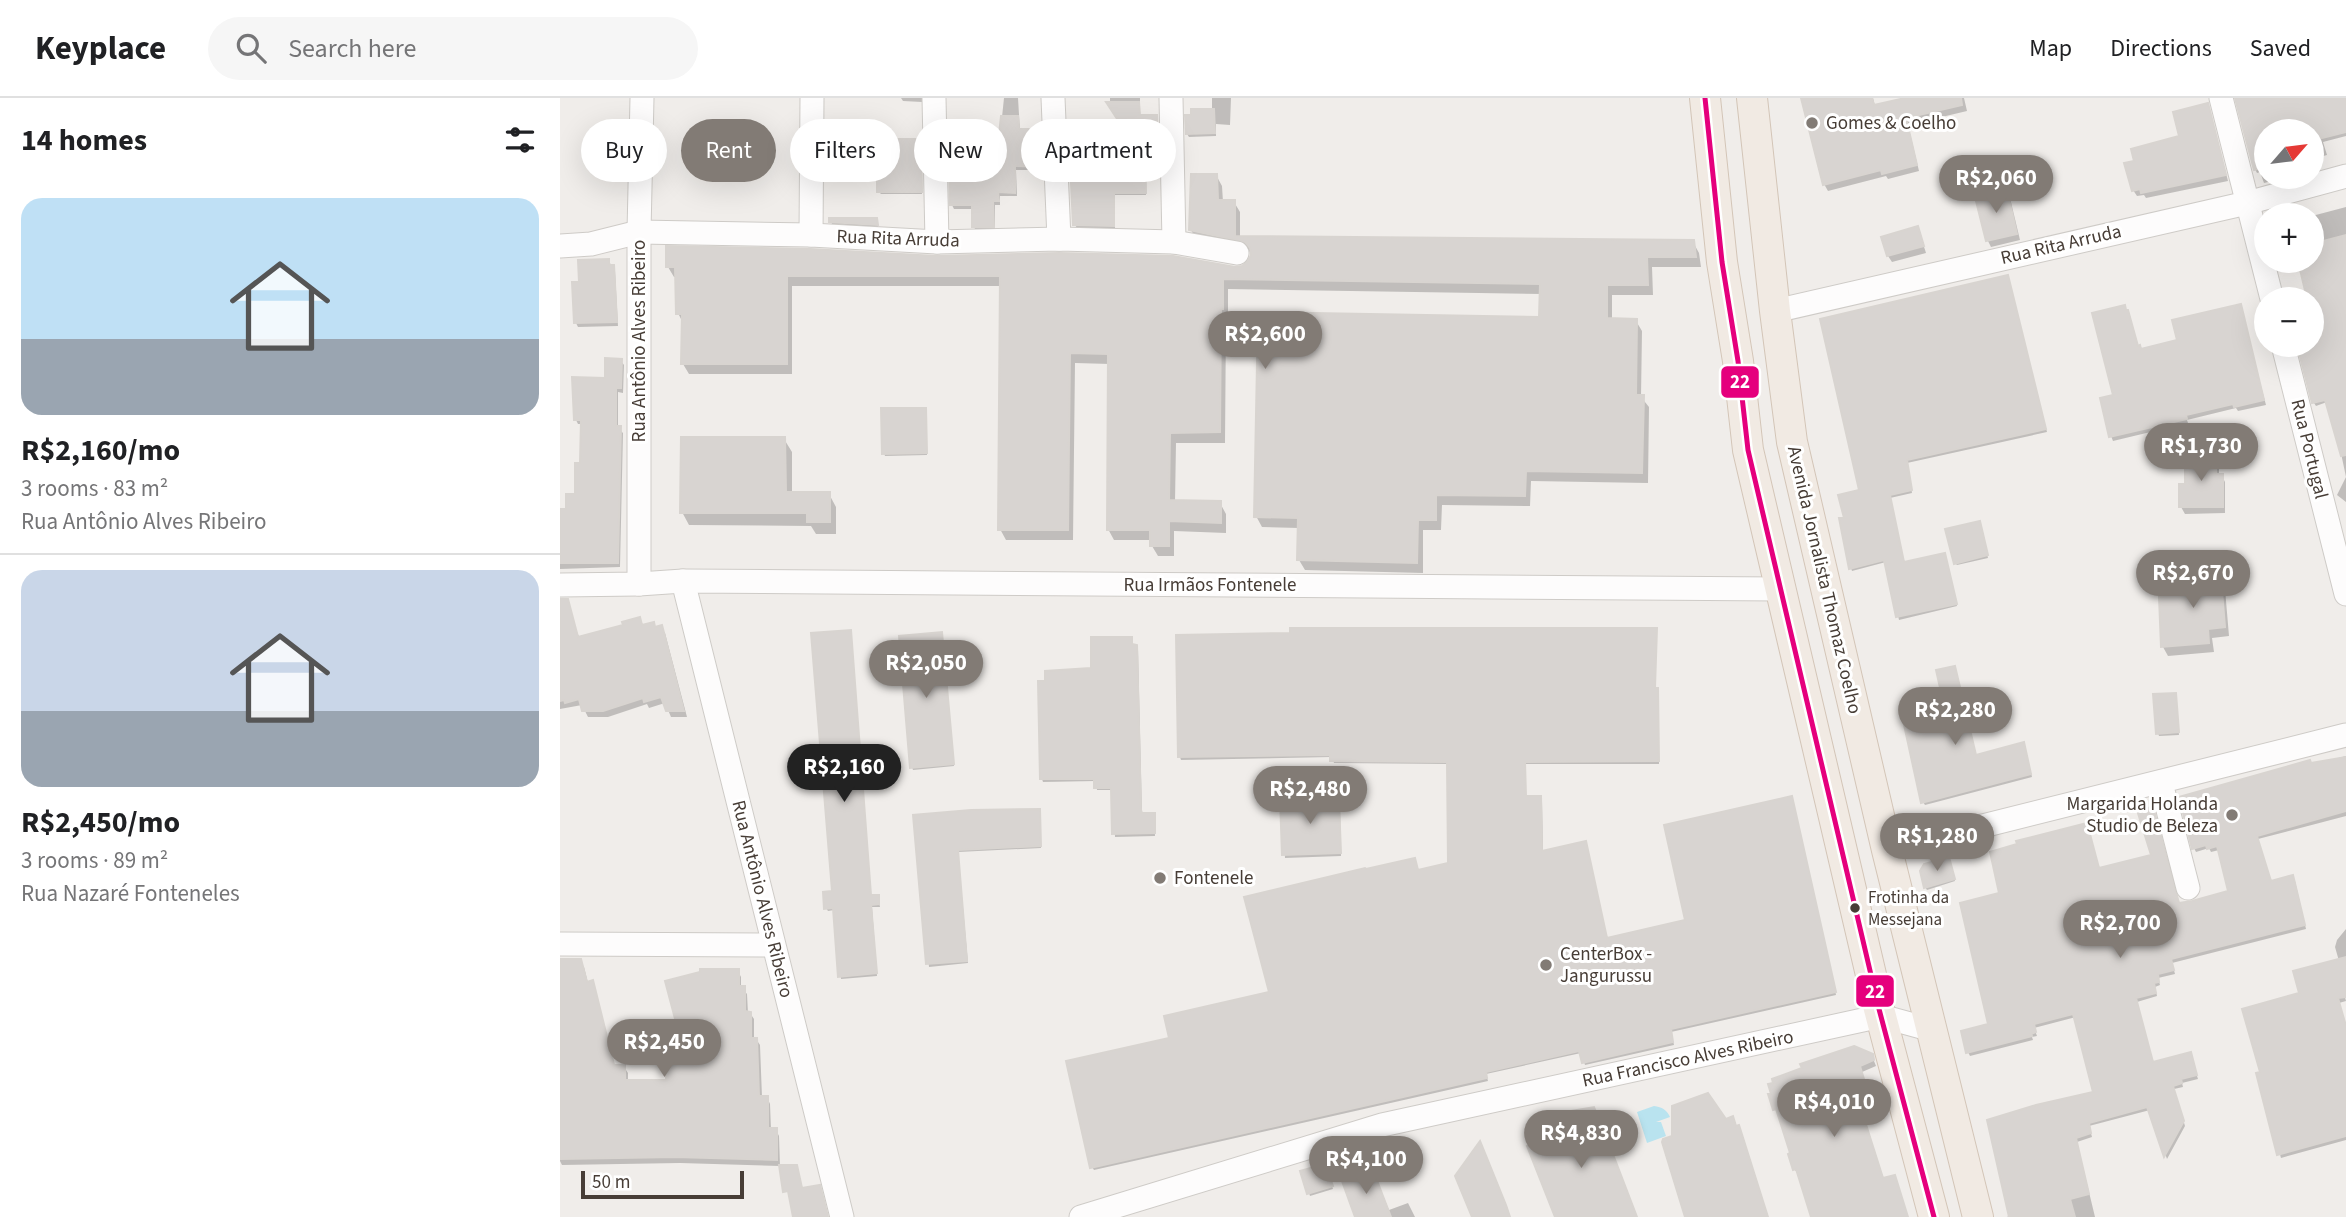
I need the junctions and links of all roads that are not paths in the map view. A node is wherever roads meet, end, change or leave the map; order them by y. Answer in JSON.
{"nodes":[{"id":1,"x":642,"y":98,"type":"edge"},
{"id":2,"x":812,"y":98,"type":"edge"},
{"id":3,"x":934,"y":98,"type":"edge"},
{"id":4,"x":1053,"y":98,"type":"edge"},
{"id":5,"x":1171,"y":98,"type":"edge"},
{"id":6,"x":1705,"y":98,"type":"edge"},
{"id":7,"x":1752,"y":98,"type":"edge"},
{"id":8,"x":2221,"y":98,"type":"edge"},
{"id":9,"x":2346,"y":176,"type":"edge"},
{"id":10,"x":2247,"y":203,"type":"junction"},
{"id":11,"x":639,"y":232,"type":"junction"},
{"id":12,"x":811,"y":235,"type":"junction"},
{"id":13,"x":1059,"y":239,"type":"junction"},
{"id":14,"x":937,"y":242,"type":"junction"},
{"id":15,"x":1174,"y":242,"type":"junction"},
{"id":16,"x":560,"y":246,"type":"edge"},
{"id":17,"x":1237,"y":253,"type":"dead end"},
{"id":18,"x":2269,"y":287,"type":"edge"},
{"id":19,"x":1775,"y":311,"type":"junction"},
{"id":20,"x":2286,"y":357,"type":"edge"},
{"id":21,"x":1792,"y":442,"type":"junction"},
{"id":22,"x":1748,"y":450,"type":"junction"},
{"id":23,"x":683,"y":581,"type":"junction"},
{"id":24,"x":639,"y":584,"type":"junction"},
{"id":25,"x":560,"y":585,"type":"edge"},
{"id":26,"x":1781,"y":589,"type":"junction"},
{"id":27,"x":2346,"y":594,"type":"edge"},
{"id":28,"x":1836,"y":631,"type":"junction"},
{"id":29,"x":1793,"y":640,"type":"junction"},
{"id":30,"x":2346,"y":735,"type":"edge"},
{"id":31,"x":2161,"y":783,"type":"junction"},
{"id":32,"x":1886,"y":850,"type":"junction"},
{"id":33,"x":2188,"y":888,"type":"dead end"},
{"id":34,"x":560,"y":944,"type":"edge"},
{"id":35,"x":773,"y":945,"type":"junction"},
{"id":36,"x":1881,"y":1016,"type":"junction"},
{"id":37,"x":1932,"y":1030,"type":"junction"},
{"id":38,"x":842,"y":1217,"type":"edge"},
{"id":39,"x":1081,"y":1217,"type":"edge"},
{"id":40,"x":1934,"y":1217,"type":"edge"},
{"id":41,"x":1978,"y":1217,"type":"edge"}],
"edges":[{"from":1,"to":11,"type":"street","name":"Rua Antônio Alves Ribeiro"},
{"from":2,"to":12,"type":"street"},
{"from":3,"to":14,"type":"street"},
{"from":4,"to":13,"type":"street"},
{"from":5,"to":15,"type":"street"},
{"from":6,"to":22,"type":"main road"},
{"from":7,"to":19,"type":"main road","name":"Avenida Jornalista Thomaz Coelho"},
{"from":8,"to":10,"type":"street"},
{"from":9,"to":10,"type":"street","name":"Rua Rita Arruda"},
{"from":10,"to":18,"type":"street"},
{"from":10,"to":19,"type":"street","name":"Rua Rita Arruda"},
{"from":11,"to":12,"type":"street","name":"Rua Rita Arruda"},
{"from":11,"to":16,"type":"street","name":"Rua Rita Arruda"},
{"from":11,"to":24,"type":"street","name":"Rua Antônio Alves Ribeiro"},
{"from":12,"to":14,"type":"street","name":"Rua Rita Arruda"},
{"from":13,"to":14,"type":"street","name":"Rua Rita Arruda"},
{"from":13,"to":15,"type":"street","name":"Rua Rita Arruda"},
{"from":15,"to":17,"type":"street","name":"Rua Rita Arruda"},
{"from":19,"to":21,"type":"main road","name":"Avenida Jornalista Thomaz Coelho"},
{"from":20,"to":27,"type":"street","name":"Rua Portugal"},
{"from":21,"to":22,"type":"main road"},
{"from":21,"to":28,"type":"main road","name":"Avenida Jornalista Thomaz Coelho"},
{"from":22,"to":26,"type":"main road"},
{"from":23,"to":24,"type":"street","name":"Rua Irmãos Fontenele"},
{"from":23,"to":26,"type":"street","name":"Rua Irmãos Fontenele"},
{"from":23,"to":35,"type":"street","name":"Rua Antônio Alves Ribeiro"},
{"from":24,"to":25,"type":"street","name":"Rua Irmãos Fontenele"},
{"from":26,"to":29,"type":"main road"},
{"from":28,"to":29,"type":"main road"},
{"from":28,"to":32,"type":"main road","name":"Avenida Jornalista Thomaz Coelho"},
{"from":29,"to":36,"type":"main road"},
{"from":30,"to":31,"type":"street"},
{"from":31,"to":32,"type":"street"},
{"from":31,"to":33,"type":"street"},
{"from":32,"to":37,"type":"main road","name":"Avenida Jornalista Thomaz Coelho"},
{"from":34,"to":35,"type":"street"},
{"from":35,"to":38,"type":"street","name":"Rua Antônio Alves Ribeiro"},
{"from":36,"to":37,"type":"street","name":"Rua Francisco Alves Ribeiro"},
{"from":36,"to":39,"type":"street","name":"Rua Francisco Alves Ribeiro"},
{"from":36,"to":40,"type":"main road"},
{"from":37,"to":41,"type":"main road","name":"Avenida Jornalista Thomaz Coelho"}]}
